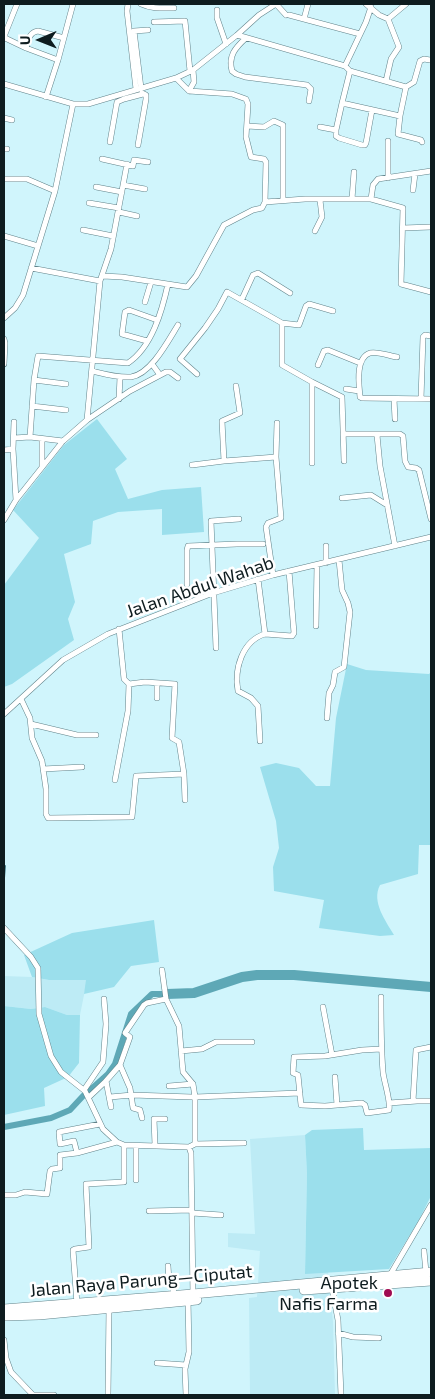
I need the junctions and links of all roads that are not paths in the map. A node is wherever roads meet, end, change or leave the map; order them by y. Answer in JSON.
{"nodes":[{"id":1,"x":17,"y":4,"type":"edge"},
{"id":2,"x":73,"y":4,"type":"edge"},
{"id":3,"x":128,"y":4,"type":"edge"},
{"id":4,"x":142,"y":4,"type":"edge"},
{"id":5,"x":276,"y":4,"type":"edge"},
{"id":6,"x":308,"y":4,"type":"edge"},
{"id":7,"x":406,"y":4,"type":"edge"},
{"id":8,"x":368,"y":5,"type":"edge"},
{"id":9,"x":174,"y":8,"type":"dead end"},
{"id":10,"x":218,"y":10,"type":"dead end"},
{"id":11,"x":4,"y":12,"type":"edge"},
{"id":12,"x":12,"y":15,"type":"junction"},
{"id":13,"x":304,"y":19,"type":"junction"},
{"id":14,"x":388,"y":19,"type":"junction"},
{"id":15,"x":154,"y":22,"type":"dead end"},
{"id":16,"x":148,"y":30,"type":"dead end"},
{"id":17,"x":360,"y":34,"type":"junction"},
{"id":18,"x":237,"y":35,"type":"junction"},
{"id":19,"x":64,"y":38,"type":"junction"},
{"id":20,"x":246,"y":38,"type":"junction"},
{"id":21,"x":226,"y":44,"type":"junction"},
{"id":22,"x":26,"y":48,"type":"junction"},
{"id":23,"x":58,"y":60,"type":"junction"},
{"id":24,"x":430,"y":60,"type":"edge"},
{"id":25,"x":345,"y":66,"type":"junction"},
{"id":26,"x":192,"y":70,"type":"junction"},
{"id":27,"x":350,"y":71,"type":"junction"},
{"id":28,"x":176,"y":78,"type":"junction"},
{"id":29,"x":386,"y":81,"type":"junction"},
{"id":30,"x":4,"y":84,"type":"edge"},
{"id":31,"x":406,"y":87,"type":"junction"},
{"id":32,"x":139,"y":90,"type":"junction"},
{"id":33,"x":189,"y":91,"type":"junction"},
{"id":34,"x":46,"y":97,"type":"junction"},
{"id":35,"x":309,"y":101,"type":"dead end"},
{"id":36,"x":342,"y":103,"type":"junction"},
{"id":37,"x":73,"y":104,"type":"junction"},
{"id":38,"x":372,"y":110,"type":"junction"},
{"id":39,"x":400,"y":116,"type":"junction"},
{"id":40,"x":4,"y":118,"type":"edge"},
{"id":41,"x":12,"y":120,"type":"dead end"},
{"id":42,"x":247,"y":126,"type":"junction"},
{"id":43,"x":320,"y":127,"type":"dead end"},
{"id":44,"x":336,"y":130,"type":"junction"},
{"id":45,"x":388,"y":141,"type":"dead end"},
{"id":46,"x":110,"y":142,"type":"dead end"},
{"id":47,"x":422,"y":142,"type":"dead end"},
{"id":48,"x":138,"y":146,"type":"dead end"},
{"id":49,"x":102,"y":159,"type":"dead end"},
{"id":50,"x":148,"y":162,"type":"dead end"},
{"id":51,"x":127,"y":164,"type":"junction"},
{"id":52,"x":431,"y":171,"type":"edge"},
{"id":53,"x":354,"y":172,"type":"dead end"},
{"id":54,"x":415,"y":174,"type":"junction"},
{"id":55,"x":388,"y":178,"type":"junction"},
{"id":56,"x":4,"y":179,"type":"edge"},
{"id":57,"x":123,"y":185,"type":"junction"},
{"id":58,"x":96,"y":187,"type":"dead end"},
{"id":59,"x":145,"y":189,"type":"dead end"},
{"id":60,"x":413,"y":190,"type":"dead end"},
{"id":61,"x":55,"y":191,"type":"junction"},
{"id":62,"x":122,"y":192,"type":"junction"},
{"id":63,"x":371,"y":199,"type":"junction"},
{"id":64,"x":283,"y":200,"type":"junction"},
{"id":65,"x":320,"y":200,"type":"junction"},
{"id":66,"x":352,"y":200,"type":"junction"},
{"id":67,"x":265,"y":202,"type":"junction"},
{"id":68,"x":89,"y":203,"type":"dead end"},
{"id":69,"x":119,"y":210,"type":"junction"},
{"id":70,"x":137,"y":216,"type":"dead end"},
{"id":71,"x":431,"y":227,"type":"edge"},
{"id":72,"x":403,"y":228,"type":"junction"},
{"id":73,"x":83,"y":230,"type":"dead end"},
{"id":74,"x":315,"y":231,"type":"dead end"},
{"id":75,"x":4,"y":236,"type":"edge"},
{"id":76,"x":113,"y":236,"type":"junction"},
{"id":77,"x":38,"y":246,"type":"junction"},
{"id":78,"x":31,"y":268,"type":"junction"},
{"id":79,"x":102,"y":279,"type":"junction"},
{"id":80,"x":151,"y":282,"type":"junction"},
{"id":81,"x":168,"y":284,"type":"junction"},
{"id":82,"x":431,"y":292,"type":"edge"},
{"id":83,"x":290,"y":293,"type":"dead end"},
{"id":84,"x":242,"y":299,"type":"junction"},
{"id":85,"x":145,"y":302,"type":"dead end"},
{"id":86,"x":333,"y":311,"type":"dead end"},
{"id":87,"x":4,"y":318,"type":"edge"},
{"id":88,"x":157,"y":320,"type":"junction"},
{"id":89,"x":282,"y":323,"type":"junction"},
{"id":90,"x":178,"y":326,"type":"dead end"},
{"id":91,"x":116,"y":332,"type":"dead end"},
{"id":92,"x":122,"y":334,"type":"junction"},
{"id":93,"x":431,"y":336,"type":"edge"},
{"id":94,"x":4,"y":339,"type":"edge"},
{"id":95,"x":147,"y":341,"type":"junction"},
{"id":96,"x":398,"y":357,"type":"dead end"},
{"id":97,"x":94,"y":360,"type":"junction"},
{"id":98,"x":360,"y":363,"type":"junction"},
{"id":99,"x":4,"y":364,"type":"edge"},
{"id":100,"x":152,"y":364,"type":"junction"},
{"id":101,"x":318,"y":364,"type":"dead end"},
{"id":102,"x":92,"y":371,"type":"junction"},
{"id":103,"x":197,"y":374,"type":"dead end"},
{"id":104,"x":160,"y":375,"type":"junction"},
{"id":105,"x":120,"y":377,"type":"junction"},
{"id":106,"x":178,"y":378,"type":"dead end"},
{"id":107,"x":34,"y":380,"type":"junction"},
{"id":108,"x":312,"y":382,"type":"junction"},
{"id":109,"x":66,"y":384,"type":"dead end"},
{"id":110,"x":236,"y":386,"type":"dead end"},
{"id":111,"x":346,"y":388,"type":"dead end"},
{"id":112,"x":359,"y":392,"type":"junction"},
{"id":113,"x":119,"y":399,"type":"junction"},
{"id":114,"x":394,"y":399,"type":"junction"},
{"id":115,"x":421,"y":399,"type":"junction"},
{"id":116,"x":431,"y":399,"type":"edge"},
{"id":117,"x":32,"y":406,"type":"junction"},
{"id":118,"x":66,"y":410,"type":"dead end"},
{"id":119,"x":395,"y":419,"type":"dead end"},
{"id":120,"x":87,"y":420,"type":"junction"},
{"id":121,"x":14,"y":422,"type":"dead end"},
{"id":122,"x":277,"y":423,"type":"dead end"},
{"id":123,"x":343,"y":434,"type":"junction"},
{"id":124,"x":377,"y":435,"type":"junction"},
{"id":125,"x":30,"y":437,"type":"junction"},
{"id":126,"x":14,"y":438,"type":"junction"},
{"id":127,"x":42,"y":439,"type":"junction"},
{"id":128,"x":63,"y":441,"type":"junction"},
{"id":129,"x":14,"y":449,"type":"junction"},
{"id":130,"x":4,"y":450,"type":"edge"},
{"id":131,"x":276,"y":457,"type":"junction"},
{"id":132,"x":344,"y":460,"type":"dead end"},
{"id":133,"x":224,"y":461,"type":"junction"},
{"id":134,"x":312,"y":462,"type":"dead end"},
{"id":135,"x":192,"y":465,"type":"dead end"},
{"id":136,"x":42,"y":467,"type":"junction"},
{"id":137,"x":342,"y":498,"type":"dead end"},
{"id":138,"x":16,"y":500,"type":"junction"},
{"id":139,"x":387,"y":506,"type":"junction"},
{"id":140,"x":239,"y":519,"type":"dead end"},
{"id":141,"x":431,"y":519,"type":"edge"},
{"id":142,"x":4,"y":520,"type":"edge"},
{"id":143,"x":431,"y":537,"type":"edge"},
{"id":144,"x":263,"y":544,"type":"dead end"},
{"id":145,"x":212,"y":545,"type":"junction"},
{"id":146,"x":326,"y":546,"type":"dead end"},
{"id":147,"x":395,"y":546,"type":"junction"},
{"id":148,"x":339,"y":560,"type":"junction"},
{"id":149,"x":326,"y":563,"type":"junction"},
{"id":150,"x":317,"y":565,"type":"junction"},
{"id":151,"x":289,"y":571,"type":"junction"},
{"id":152,"x":273,"y":575,"type":"junction"},
{"id":153,"x":258,"y":580,"type":"junction"},
{"id":154,"x":187,"y":584,"type":"dead end"},
{"id":155,"x":213,"y":593,"type":"junction"},
{"id":156,"x":316,"y":626,"type":"dead end"},
{"id":157,"x":119,"y":630,"type":"junction"},
{"id":158,"x":265,"y":634,"type":"junction"},
{"id":159,"x":216,"y":648,"type":"dead end"},
{"id":160,"x":157,"y":682,"type":"junction"},
{"id":161,"x":128,"y":684,"type":"junction"},
{"id":162,"x":156,"y":698,"type":"dead end"},
{"id":163,"x":21,"y":699,"type":"junction"},
{"id":164,"x":4,"y":714,"type":"edge"},
{"id":165,"x":327,"y":718,"type":"dead end"},
{"id":166,"x":32,"y":724,"type":"junction"},
{"id":167,"x":96,"y":735,"type":"dead end"},
{"id":168,"x":260,"y":741,"type":"dead end"},
{"id":169,"x":82,"y":768,"type":"dead end"},
{"id":170,"x":43,"y":769,"type":"junction"},
{"id":171,"x":184,"y":774,"type":"junction"},
{"id":172,"x":115,"y":780,"type":"dead end"},
{"id":173,"x":185,"y":800,"type":"dead end"},
{"id":174,"x":4,"y":928,"type":"edge"},
{"id":175,"x":162,"y":970,"type":"dead end"},
{"id":176,"x":104,"y":998,"type":"dead end"},
{"id":177,"x":381,"y":998,"type":"dead end"},
{"id":178,"x":166,"y":999,"type":"junction"},
{"id":179,"x":322,"y":1007,"type":"dead end"},
{"id":180,"x":252,"y":1042,"type":"dead end"},
{"id":181,"x":431,"y":1047,"type":"edge"},
{"id":182,"x":381,"y":1049,"type":"junction"},
{"id":183,"x":180,"y":1051,"type":"junction"},
{"id":184,"x":332,"y":1055,"type":"junction"},
{"id":185,"x":120,"y":1065,"type":"junction"},
{"id":186,"x":335,"y":1076,"type":"dead end"},
{"id":187,"x":106,"y":1081,"type":"junction"},
{"id":188,"x":193,"y":1084,"type":"junction"},
{"id":189,"x":169,"y":1086,"type":"dead end"},
{"id":190,"x":84,"y":1090,"type":"junction"},
{"id":191,"x":300,"y":1093,"type":"junction"},
{"id":192,"x":132,"y":1095,"type":"junction"},
{"id":193,"x":89,"y":1097,"type":"junction"},
{"id":194,"x":110,"y":1097,"type":"junction"},
{"id":195,"x":193,"y":1097,"type":"junction"},
{"id":196,"x":414,"y":1101,"type":"junction"},
{"id":197,"x":431,"y":1101,"type":"edge"},
{"id":198,"x":390,"y":1103,"type":"junction"},
{"id":199,"x":337,"y":1104,"type":"junction"},
{"id":200,"x":111,"y":1107,"type":"dead end"},
{"id":201,"x":142,"y":1118,"type":"dead end"},
{"id":202,"x":165,"y":1119,"type":"dead end"},
{"id":203,"x":100,"y":1124,"type":"junction"},
{"id":204,"x":117,"y":1142,"type":"junction"},
{"id":205,"x":244,"y":1143,"type":"dead end"},
{"id":206,"x":195,"y":1144,"type":"junction"},
{"id":207,"x":124,"y":1145,"type":"junction"},
{"id":208,"x":155,"y":1145,"type":"junction"},
{"id":209,"x":136,"y":1146,"type":"junction"},
{"id":210,"x":189,"y":1147,"type":"junction"},
{"id":211,"x":77,"y":1153,"type":"junction"},
{"id":212,"x":136,"y":1180,"type":"dead end"},
{"id":213,"x":4,"y":1195,"type":"edge"},
{"id":214,"x":431,"y":1205,"type":"edge"},
{"id":215,"x":149,"y":1211,"type":"dead end"},
{"id":216,"x":192,"y":1212,"type":"junction"},
{"id":217,"x":221,"y":1215,"type":"dead end"},
{"id":218,"x":424,"y":1251,"type":"dead end"},
{"id":219,"x":168,"y":1266,"type":"dead end"},
{"id":220,"x":428,"y":1272,"type":"edge"},
{"id":221,"x":390,"y":1275,"type":"junction"},
{"id":222,"x":431,"y":1281,"type":"edge"},
{"id":223,"x":332,"y":1287,"type":"junction"},
{"id":224,"x":293,"y":1288,"type":"junction"},
{"id":225,"x":174,"y":1295,"type":"junction"},
{"id":226,"x":190,"y":1297,"type":"junction"},
{"id":227,"x":77,"y":1304,"type":"junction"},
{"id":228,"x":109,"y":1308,"type":"junction"},
{"id":229,"x":4,"y":1309,"type":"edge"},
{"id":230,"x":4,"y":1316,"type":"edge"},
{"id":231,"x":338,"y":1333,"type":"junction"},
{"id":232,"x":379,"y":1338,"type":"dead end"},
{"id":233,"x":4,"y":1340,"type":"edge"},
{"id":234,"x":156,"y":1362,"type":"dead end"},
{"id":235,"x":186,"y":1364,"type":"junction"},
{"id":236,"x":33,"y":1395,"type":"edge"},
{"id":237,"x":54,"y":1395,"type":"edge"},
{"id":238,"x":108,"y":1395,"type":"edge"},
{"id":239,"x":186,"y":1395,"type":"edge"},
{"id":240,"x":341,"y":1395,"type":"edge"}],
"edges":[{"from":1,"to":12,"type":"street"},
{"from":2,"to":19,"type":"street"},
{"from":3,"to":32,"type":"street"},
{"from":4,"to":9,"type":"street"},
{"from":5,"to":13,"type":"street"},
{"from":5,"to":18,"type":"street"},
{"from":6,"to":13,"type":"street"},
{"from":7,"to":14,"type":"street"},
{"from":8,"to":14,"type":"street"},
{"from":8,"to":17,"type":"street"},
{"from":10,"to":21,"type":"street"},
{"from":11,"to":12,"type":"street"},
{"from":12,"to":22,"type":"street"},
{"from":13,"to":17,"type":"street"},
{"from":14,"to":29,"type":"street"},
{"from":15,"to":26,"type":"street"},
{"from":16,"to":32,"type":"street"},
{"from":17,"to":25,"type":"street"},
{"from":18,"to":20,"type":"street"},
{"from":18,"to":21,"type":"street"},
{"from":19,"to":22,"type":"street"},
{"from":19,"to":23,"type":"street"},
{"from":20,"to":25,"type":"street"},
{"from":20,"to":35,"type":"street"},
{"from":21,"to":26,"type":"street"},
{"from":22,"to":23,"type":"street"},
{"from":23,"to":34,"type":"street"},
{"from":24,"to":31,"type":"street"},
{"from":25,"to":27,"type":"street"},
{"from":26,"to":28,"type":"street"},
{"from":26,"to":33,"type":"street"},
{"from":27,"to":29,"type":"street"},
{"from":27,"to":36,"type":"street"},
{"from":28,"to":32,"type":"street"},
{"from":28,"to":33,"type":"street"},
{"from":29,"to":31,"type":"street"},
{"from":30,"to":34,"type":"street"},
{"from":31,"to":39,"type":"street"},
{"from":32,"to":37,"type":"street"},
{"from":32,"to":46,"type":"street"},
{"from":32,"to":48,"type":"street"},
{"from":33,"to":42,"type":"street"},
{"from":34,"to":37,"type":"street"},
{"from":36,"to":38,"type":"street"},
{"from":36,"to":44,"type":"street"},
{"from":37,"to":61,"type":"street"},
{"from":38,"to":39,"type":"street"},
{"from":38,"to":44,"type":"street"},
{"from":39,"to":47,"type":"street"},
{"from":40,"to":41,"type":"street"},
{"from":42,"to":64,"type":"street"},
{"from":42,"to":67,"type":"street"},
{"from":43,"to":44,"type":"street"},
{"from":45,"to":55,"type":"street"},
{"from":49,"to":51,"type":"street"},
{"from":50,"to":51,"type":"street"},
{"from":51,"to":57,"type":"street"},
{"from":52,"to":54,"type":"street"},
{"from":53,"to":66,"type":"street"},
{"from":54,"to":55,"type":"street"},
{"from":54,"to":60,"type":"street"},
{"from":55,"to":63,"type":"street"},
{"from":56,"to":61,"type":"street"},
{"from":57,"to":59,"type":"street"},
{"from":57,"to":62,"type":"street"},
{"from":58,"to":62,"type":"street"},
{"from":61,"to":77,"type":"street"},
{"from":62,"to":69,"type":"street"},
{"from":63,"to":66,"type":"street"},
{"from":63,"to":72,"type":"street"},
{"from":64,"to":65,"type":"street"},
{"from":64,"to":67,"type":"street"},
{"from":65,"to":66,"type":"street"},
{"from":65,"to":74,"type":"street"},
{"from":67,"to":81,"type":"street"},
{"from":68,"to":69,"type":"street"},
{"from":69,"to":70,"type":"street"},
{"from":69,"to":76,"type":"street"},
{"from":71,"to":72,"type":"street"},
{"from":72,"to":82,"type":"street"},
{"from":73,"to":76,"type":"street"},
{"from":75,"to":77,"type":"street"},
{"from":76,"to":79,"type":"street"},
{"from":77,"to":78,"type":"street"},
{"from":78,"to":79,"type":"street"},
{"from":78,"to":87,"type":"street"},
{"from":79,"to":80,"type":"street"},
{"from":79,"to":97,"type":"street"},
{"from":80,"to":81,"type":"street"},
{"from":80,"to":85,"type":"street"},
{"from":81,"to":88,"type":"street"},
{"from":83,"to":84,"type":"street"},
{"from":84,"to":89,"type":"street"},
{"from":84,"to":103,"type":"street"},
{"from":86,"to":89,"type":"street"},
{"from":88,"to":92,"type":"street"},
{"from":88,"to":95,"type":"street"},
{"from":89,"to":108,"type":"street"},
{"from":90,"to":100,"type":"street"},
{"from":91,"to":92,"type":"street"},
{"from":92,"to":95,"type":"street"},
{"from":93,"to":115,"type":"street"},
{"from":94,"to":99,"type":"street"},
{"from":95,"to":97,"type":"street"},
{"from":96,"to":98,"type":"street"},
{"from":97,"to":102,"type":"street"},
{"from":97,"to":107,"type":"street"},
{"from":98,"to":101,"type":"street"},
{"from":98,"to":112,"type":"street"},
{"from":100,"to":104,"type":"street"},
{"from":100,"to":105,"type":"street"},
{"from":102,"to":105,"type":"street"},
{"from":102,"to":120,"type":"street"},
{"from":104,"to":106,"type":"street"},
{"from":104,"to":113,"type":"street"},
{"from":105,"to":113,"type":"street"},
{"from":107,"to":109,"type":"street"},
{"from":107,"to":117,"type":"street"},
{"from":108,"to":123,"type":"street"},
{"from":108,"to":134,"type":"street"},
{"from":110,"to":133,"type":"street"},
{"from":111,"to":112,"type":"street"},
{"from":112,"to":114,"type":"street"},
{"from":113,"to":120,"type":"street"},
{"from":114,"to":115,"type":"street"},
{"from":114,"to":119,"type":"street"},
{"from":115,"to":116,"type":"street"},
{"from":117,"to":118,"type":"street"},
{"from":117,"to":125,"type":"street"},
{"from":120,"to":128,"type":"street"},
{"from":121,"to":126,"type":"street"},
{"from":122,"to":131,"type":"street"},
{"from":123,"to":124,"type":"street"},
{"from":123,"to":132,"type":"street"},
{"from":124,"to":139,"type":"street"},
{"from":124,"to":141,"type":"street"},
{"from":125,"to":126,"type":"street"},
{"from":125,"to":127,"type":"street"},
{"from":126,"to":129,"type":"street"},
{"from":127,"to":128,"type":"street"},
{"from":127,"to":136,"type":"street"},
{"from":128,"to":136,"type":"street"},
{"from":129,"to":130,"type":"street"},
{"from":129,"to":138,"type":"street"},
{"from":131,"to":133,"type":"street"},
{"from":131,"to":152,"type":"street"},
{"from":133,"to":135,"type":"street"},
{"from":136,"to":138,"type":"street"},
{"from":137,"to":139,"type":"street"},
{"from":138,"to":142,"type":"street"},
{"from":139,"to":147,"type":"street"},
{"from":140,"to":145,"type":"street"},
{"from":143,"to":147,"type":"street","name":"Jalan Abdul Wahab"},
{"from":144,"to":145,"type":"street"},
{"from":145,"to":154,"type":"street"},
{"from":145,"to":155,"type":"street"},
{"from":146,"to":149,"type":"street"},
{"from":147,"to":148,"type":"street","name":"Jalan Abdul Wahab"},
{"from":148,"to":149,"type":"street","name":"Jalan Abdul Wahab"},
{"from":148,"to":165,"type":"street"},
{"from":149,"to":150,"type":"street","name":"Jalan Abdul Wahab"},
{"from":150,"to":151,"type":"street","name":"Jalan Abdul Wahab"},
{"from":150,"to":156,"type":"street"},
{"from":151,"to":152,"type":"street","name":"Jalan Abdul Wahab"},
{"from":151,"to":158,"type":"street"},
{"from":152,"to":153,"type":"street","name":"Jalan Abdul Wahab"},
{"from":153,"to":155,"type":"street","name":"Jalan Abdul Wahab"},
{"from":153,"to":158,"type":"street"},
{"from":155,"to":157,"type":"street","name":"Jalan Abdul Wahab"},
{"from":155,"to":159,"type":"street"},
{"from":157,"to":161,"type":"street"},
{"from":157,"to":163,"type":"street","name":"Jalan Abdul Wahab"},
{"from":158,"to":168,"type":"street"},
{"from":160,"to":161,"type":"street"},
{"from":160,"to":162,"type":"street"},
{"from":160,"to":171,"type":"street"},
{"from":161,"to":172,"type":"street"},
{"from":163,"to":164,"type":"street","name":"Jalan Abdul Wahab"},
{"from":163,"to":166,"type":"street"},
{"from":166,"to":167,"type":"street"},
{"from":166,"to":170,"type":"street"},
{"from":169,"to":170,"type":"street"},
{"from":170,"to":171,"type":"street"},
{"from":171,"to":173,"type":"street"},
{"from":174,"to":190,"type":"street"},
{"from":175,"to":178,"type":"street"},
{"from":176,"to":190,"type":"street"},
{"from":177,"to":182,"type":"street"},
{"from":178,"to":183,"type":"street"},
{"from":178,"to":185,"type":"street"},
{"from":179,"to":184,"type":"street"},
{"from":180,"to":183,"type":"street"},
{"from":181,"to":196,"type":"street"},
{"from":182,"to":184,"type":"street"},
{"from":182,"to":198,"type":"street"},
{"from":183,"to":188,"type":"street"},
{"from":184,"to":191,"type":"street"},
{"from":185,"to":187,"type":"street"},
{"from":185,"to":192,"type":"street"},
{"from":186,"to":199,"type":"street"},
{"from":187,"to":193,"type":"street"},
{"from":187,"to":194,"type":"street"},
{"from":188,"to":189,"type":"street"},
{"from":188,"to":195,"type":"street"},
{"from":190,"to":193,"type":"street"},
{"from":191,"to":195,"type":"street"},
{"from":191,"to":199,"type":"street"},
{"from":192,"to":194,"type":"street"},
{"from":192,"to":195,"type":"street"},
{"from":192,"to":201,"type":"street"},
{"from":193,"to":203,"type":"street"},
{"from":194,"to":200,"type":"street"},
{"from":195,"to":206,"type":"street"},
{"from":196,"to":197,"type":"street"},
{"from":196,"to":198,"type":"street"},
{"from":198,"to":199,"type":"street"},
{"from":202,"to":208,"type":"street"},
{"from":203,"to":204,"type":"street"},
{"from":203,"to":211,"type":"street"},
{"from":204,"to":207,"type":"street"},
{"from":204,"to":211,"type":"street"},
{"from":205,"to":206,"type":"street"},
{"from":206,"to":210,"type":"street"},
{"from":207,"to":209,"type":"street"},
{"from":207,"to":227,"type":"street"},
{"from":208,"to":209,"type":"street"},
{"from":208,"to":210,"type":"street"},
{"from":209,"to":212,"type":"street"},
{"from":210,"to":216,"type":"street"},
{"from":211,"to":213,"type":"street"},
{"from":214,"to":221,"type":"street"},
{"from":215,"to":216,"type":"street"},
{"from":216,"to":217,"type":"street"},
{"from":216,"to":226,"type":"street"},
{"from":218,"to":220,"type":"street"},
{"from":219,"to":225,"type":"street"},
{"from":220,"to":221,"type":"highway","name":"Jalan Raya Parung—Ciputat"},
{"from":221,"to":224,"type":"highway","name":"Jalan Raya Parung—Ciputat"},
{"from":222,"to":223,"type":"highway","name":"Jalan Raya Parung—Ciputat"},
{"from":223,"to":224,"type":"highway","name":"Jalan Raya Parung—Ciputat"},
{"from":223,"to":231,"type":"street"},
{"from":224,"to":226,"type":"highway","name":"Jalan Raya Parung—Ciputat"},
{"from":225,"to":226,"type":"highway","name":"Jalan Raya Parung—Ciputat"},
{"from":225,"to":227,"type":"highway","name":"Jalan Raya Parung—Ciputat"},
{"from":226,"to":228,"type":"highway","name":"Jalan Raya Parung—Ciputat"},
{"from":226,"to":235,"type":"street"},
{"from":227,"to":229,"type":"highway","name":"Jalan Raya Parung—Ciputat"},
{"from":228,"to":230,"type":"highway","name":"Jalan Raya Parung—Ciputat"},
{"from":228,"to":238,"type":"street"},
{"from":231,"to":232,"type":"street"},
{"from":231,"to":240,"type":"street"},
{"from":233,"to":236,"type":"street"},
{"from":234,"to":235,"type":"street"},
{"from":235,"to":239,"type":"street"},
{"from":236,"to":237,"type":"street"}]}
